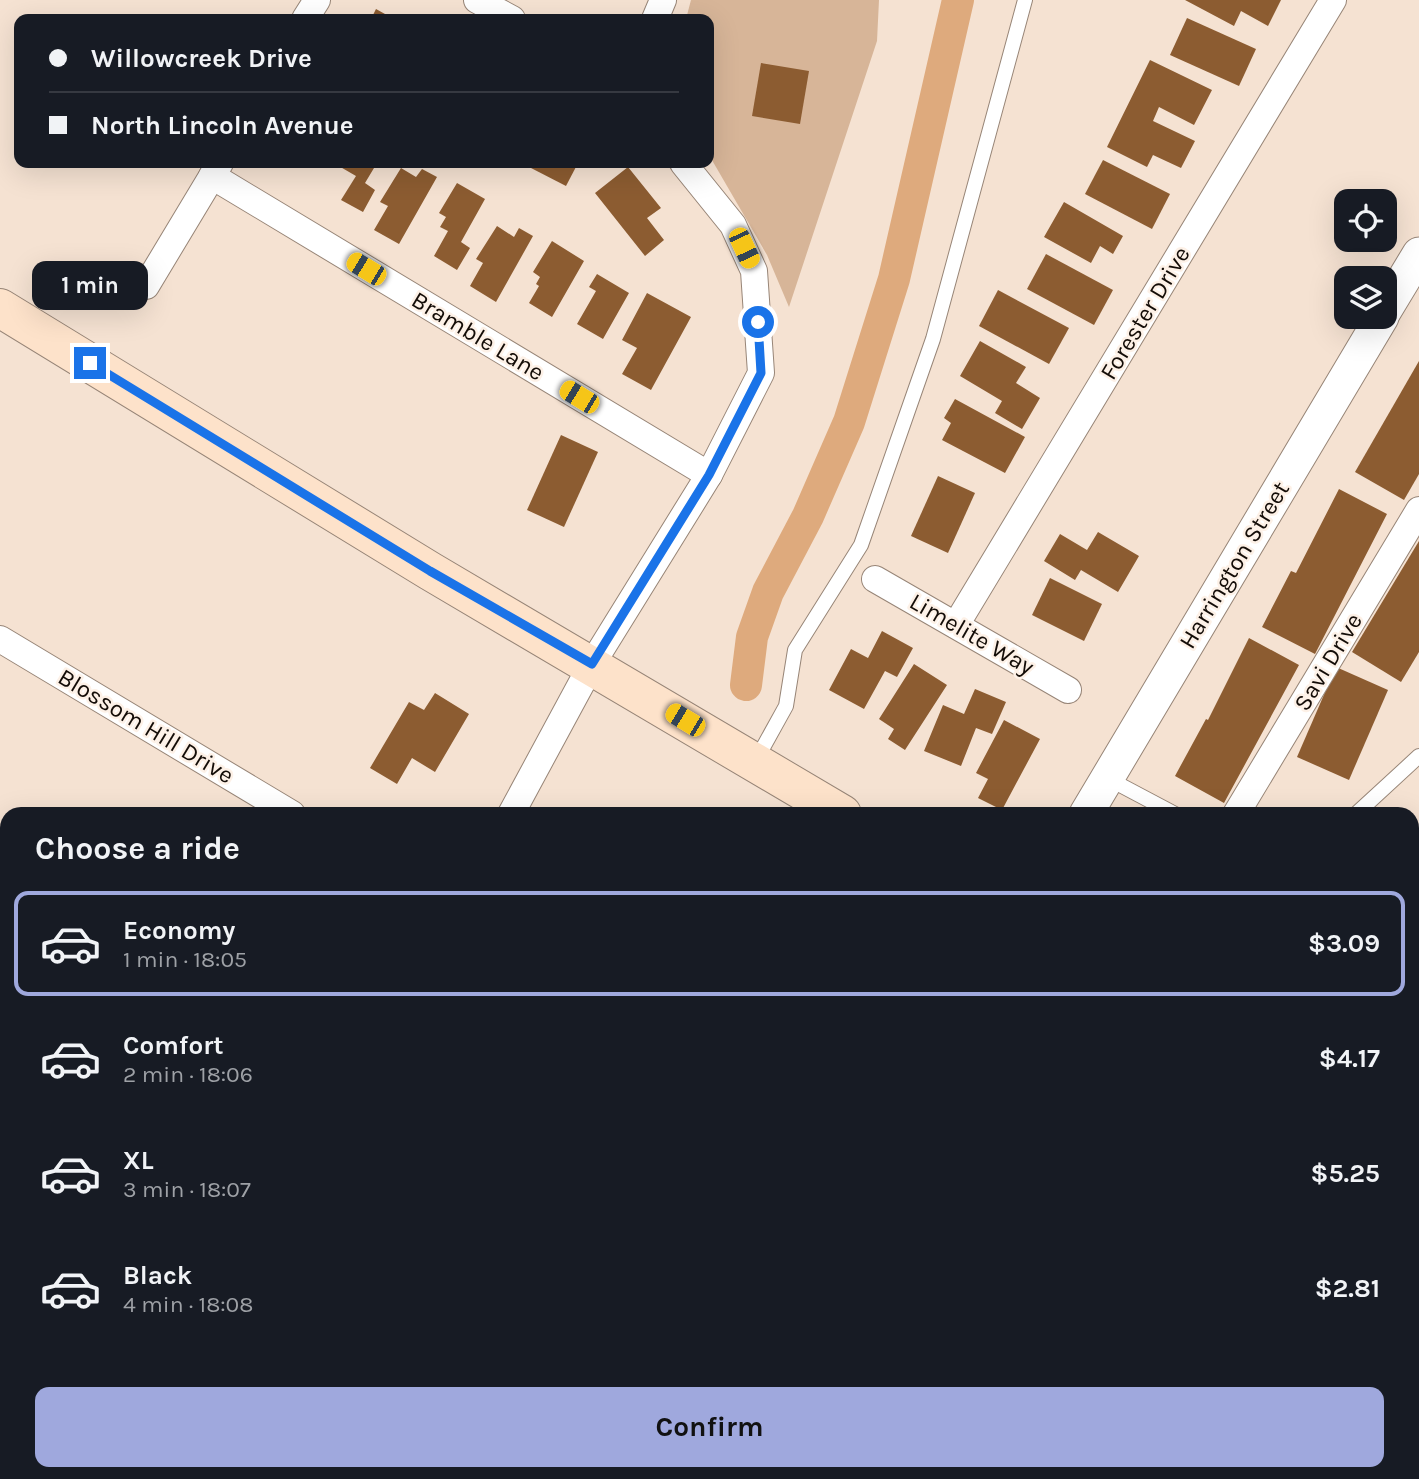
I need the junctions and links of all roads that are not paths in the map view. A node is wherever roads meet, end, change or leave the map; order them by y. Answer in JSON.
{"nodes":[{"id":1,"x":477,"y":0,"type":"edge"},
{"id":2,"x":1025,"y":0,"type":"edge"},
{"id":3,"x":1333,"y":0,"type":"edge"},
{"id":4,"x":503,"y":14,"type":"edge"},
{"id":5,"x":687,"y":168,"type":"edge"},
{"id":6,"x":216,"y":170,"type":"edge"},
{"id":7,"x":1419,"y":254,"type":"edge"},
{"id":8,"x":146,"y":286,"type":"dead end"},
{"id":9,"x":1397,"y":291,"type":"edge"},
{"id":10,"x":0,"y":308,"type":"edge"},
{"id":11,"x":1375,"y":329,"type":"edge"},
{"id":12,"x":709,"y":475,"type":"junction"},
{"id":13,"x":1419,"y":510,"type":"edge"},
{"id":14,"x":876,"y":579,"type":"dead end"},
{"id":15,"x":956,"y":625,"type":"junction"},
{"id":16,"x":0,"y":639,"type":"edge"},
{"id":17,"x":592,"y":664,"type":"junction"},
{"id":18,"x":1068,"y":690,"type":"dead end"},
{"id":19,"x":1419,"y":756,"type":"edge"},
{"id":20,"x":755,"y":762,"type":"junction"},
{"id":21,"x":1107,"y":778,"type":"junction"},
{"id":22,"x":280,"y":807,"type":"edge"},
{"id":23,"x":515,"y":807,"type":"edge"},
{"id":24,"x":830,"y":807,"type":"edge"},
{"id":25,"x":1090,"y":807,"type":"edge"},
{"id":26,"x":1162,"y":807,"type":"edge"},
{"id":27,"x":1240,"y":807,"type":"edge"},
{"id":28,"x":1364,"y":807,"type":"edge"}],
"edges":[{"from":1,"to":4,"type":"street"},
{"from":2,"to":20,"type":"lane"},
{"from":3,"to":15,"type":"street","name":"Forester Drive"},
{"from":5,"to":12,"type":"street"},
{"from":6,"to":8,"type":"street"},
{"from":6,"to":12,"type":"street","name":"Bramble Lane"},
{"from":7,"to":9,"type":"street","name":"Harrington Street"},
{"from":10,"to":17,"type":"main road"},
{"from":11,"to":21,"type":"street","name":"Harrington Street"},
{"from":12,"to":17,"type":"street"},
{"from":13,"to":27,"type":"street","name":"Savi Drive"},
{"from":14,"to":15,"type":"street","name":"Limelite Way"},
{"from":15,"to":18,"type":"street","name":"Limelite Way"},
{"from":16,"to":22,"type":"street","name":"Blossom Hill Drive"},
{"from":17,"to":20,"type":"main road"},
{"from":17,"to":23,"type":"street"},
{"from":19,"to":28,"type":"lane"},
{"from":20,"to":24,"type":"main road"},
{"from":21,"to":25,"type":"street","name":"Harrington Street"},
{"from":21,"to":26,"type":"lane"}]}
